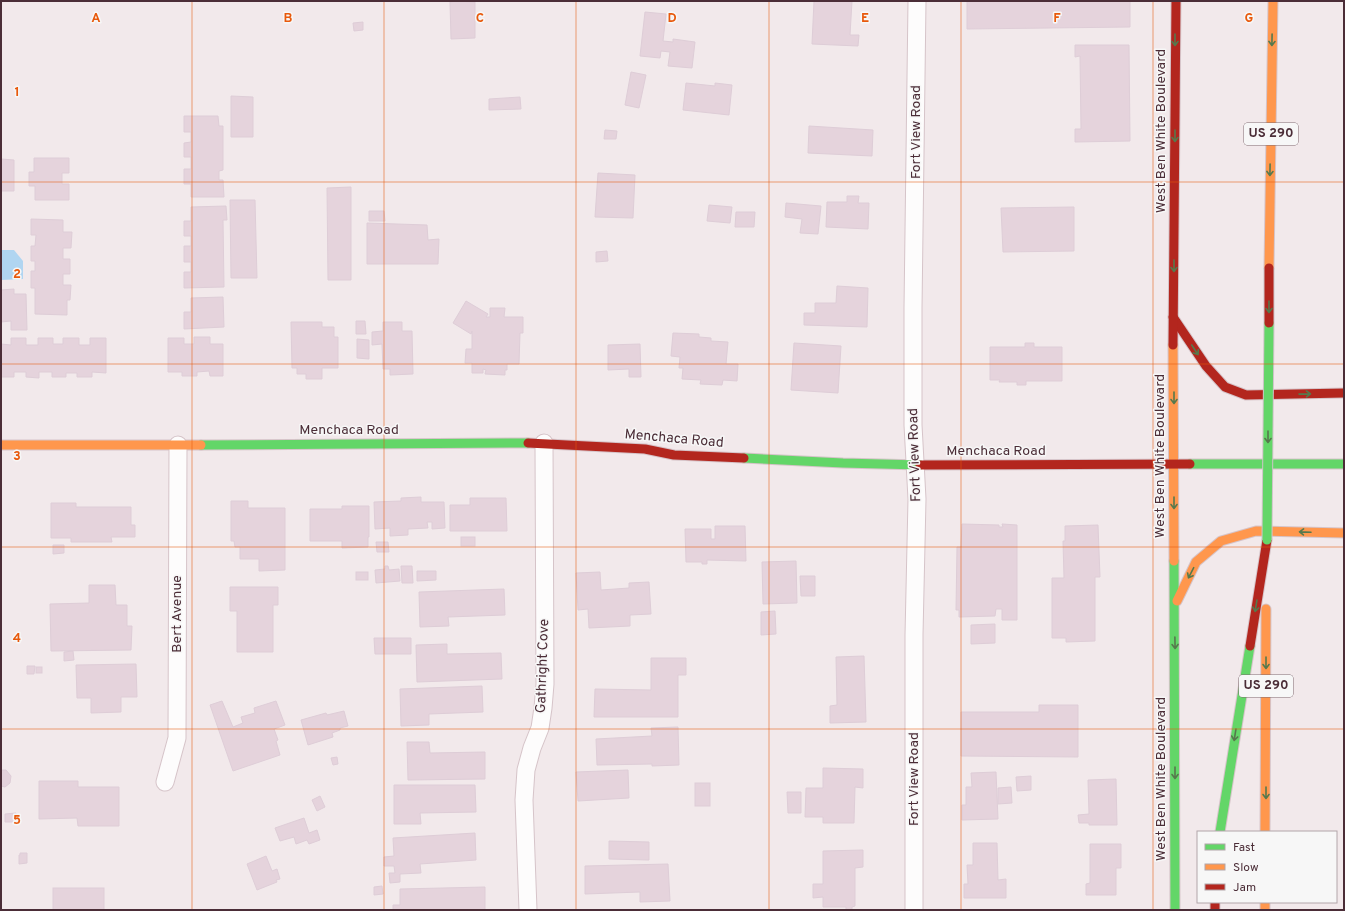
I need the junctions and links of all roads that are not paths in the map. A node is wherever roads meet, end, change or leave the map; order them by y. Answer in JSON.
{"nodes":[{"id":1,"x":917,"y":1,"type":"edge"},
{"id":2,"x":1176,"y":1,"type":"edge"},
{"id":3,"x":1273,"y":1,"type":"edge"},
{"id":4,"x":1173,"y":317,"type":"junction"},
{"id":5,"x":1344,"y":393,"type":"edge"},
{"id":6,"x":544,"y":443,"type":"junction"},
{"id":7,"x":1,"y":445,"type":"edge"},
{"id":8,"x":178,"y":445,"type":"junction"},
{"id":9,"x":916,"y":464,"type":"junction"},
{"id":10,"x":1174,"y":464,"type":"junction"},
{"id":11,"x":1344,"y":464,"type":"edge"},
{"id":12,"x":1344,"y":533,"type":"edge"},
{"id":13,"x":1267,"y":540,"type":"junction"},
{"id":14,"x":1175,"y":604,"type":"junction"},
{"id":15,"x":165,"y":782,"type":"dead end"},
{"id":16,"x":1220,"y":831,"type":"edge"},
{"id":17,"x":1265,"y":831,"type":"edge"},
{"id":18,"x":528,"y":910,"type":"edge"},
{"id":19,"x":914,"y":910,"type":"edge"},
{"id":20,"x":1175,"y":910,"type":"edge"}],
"edges":[{"from":1,"to":9,"type":"street","name":"Fort View Road"},
{"from":2,"to":4,"type":"main road","name":"West Ben White Boulevard","one_way":true},
{"from":3,"to":13,"type":"main road","number":"US 290","one_way":true,"bridge":true},
{"from":4,"to":5,"type":"main road","one_way":true},
{"from":4,"to":10,"type":"main road","name":"West Ben White Boulevard","one_way":true},
{"from":6,"to":8,"type":"main road","name":"Menchaca Road"},
{"from":6,"to":9,"type":"main road","name":"Menchaca Road"},
{"from":6,"to":18,"type":"street","name":"Gathright Cove"},
{"from":7,"to":8,"type":"main road","name":"Menchaca Road"},
{"from":8,"to":15,"type":"street","name":"Bert Avenue"},
{"from":9,"to":10,"type":"main road","name":"Menchaca Road"},
{"from":9,"to":19,"type":"street","name":"Fort View Road"},
{"from":10,"to":11,"type":"main road","name":"Menchaca Road"},
{"from":10,"to":14,"type":"main road","name":"West Ben White Boulevard","one_way":true},
{"from":12,"to":14,"type":"main road","one_way":true},
{"from":13,"to":16,"type":"main road","one_way":true},
{"from":13,"to":17,"type":"main road","number":"US 290","one_way":true},
{"from":14,"to":20,"type":"main road","name":"West Ben White Boulevard","one_way":true}]}
